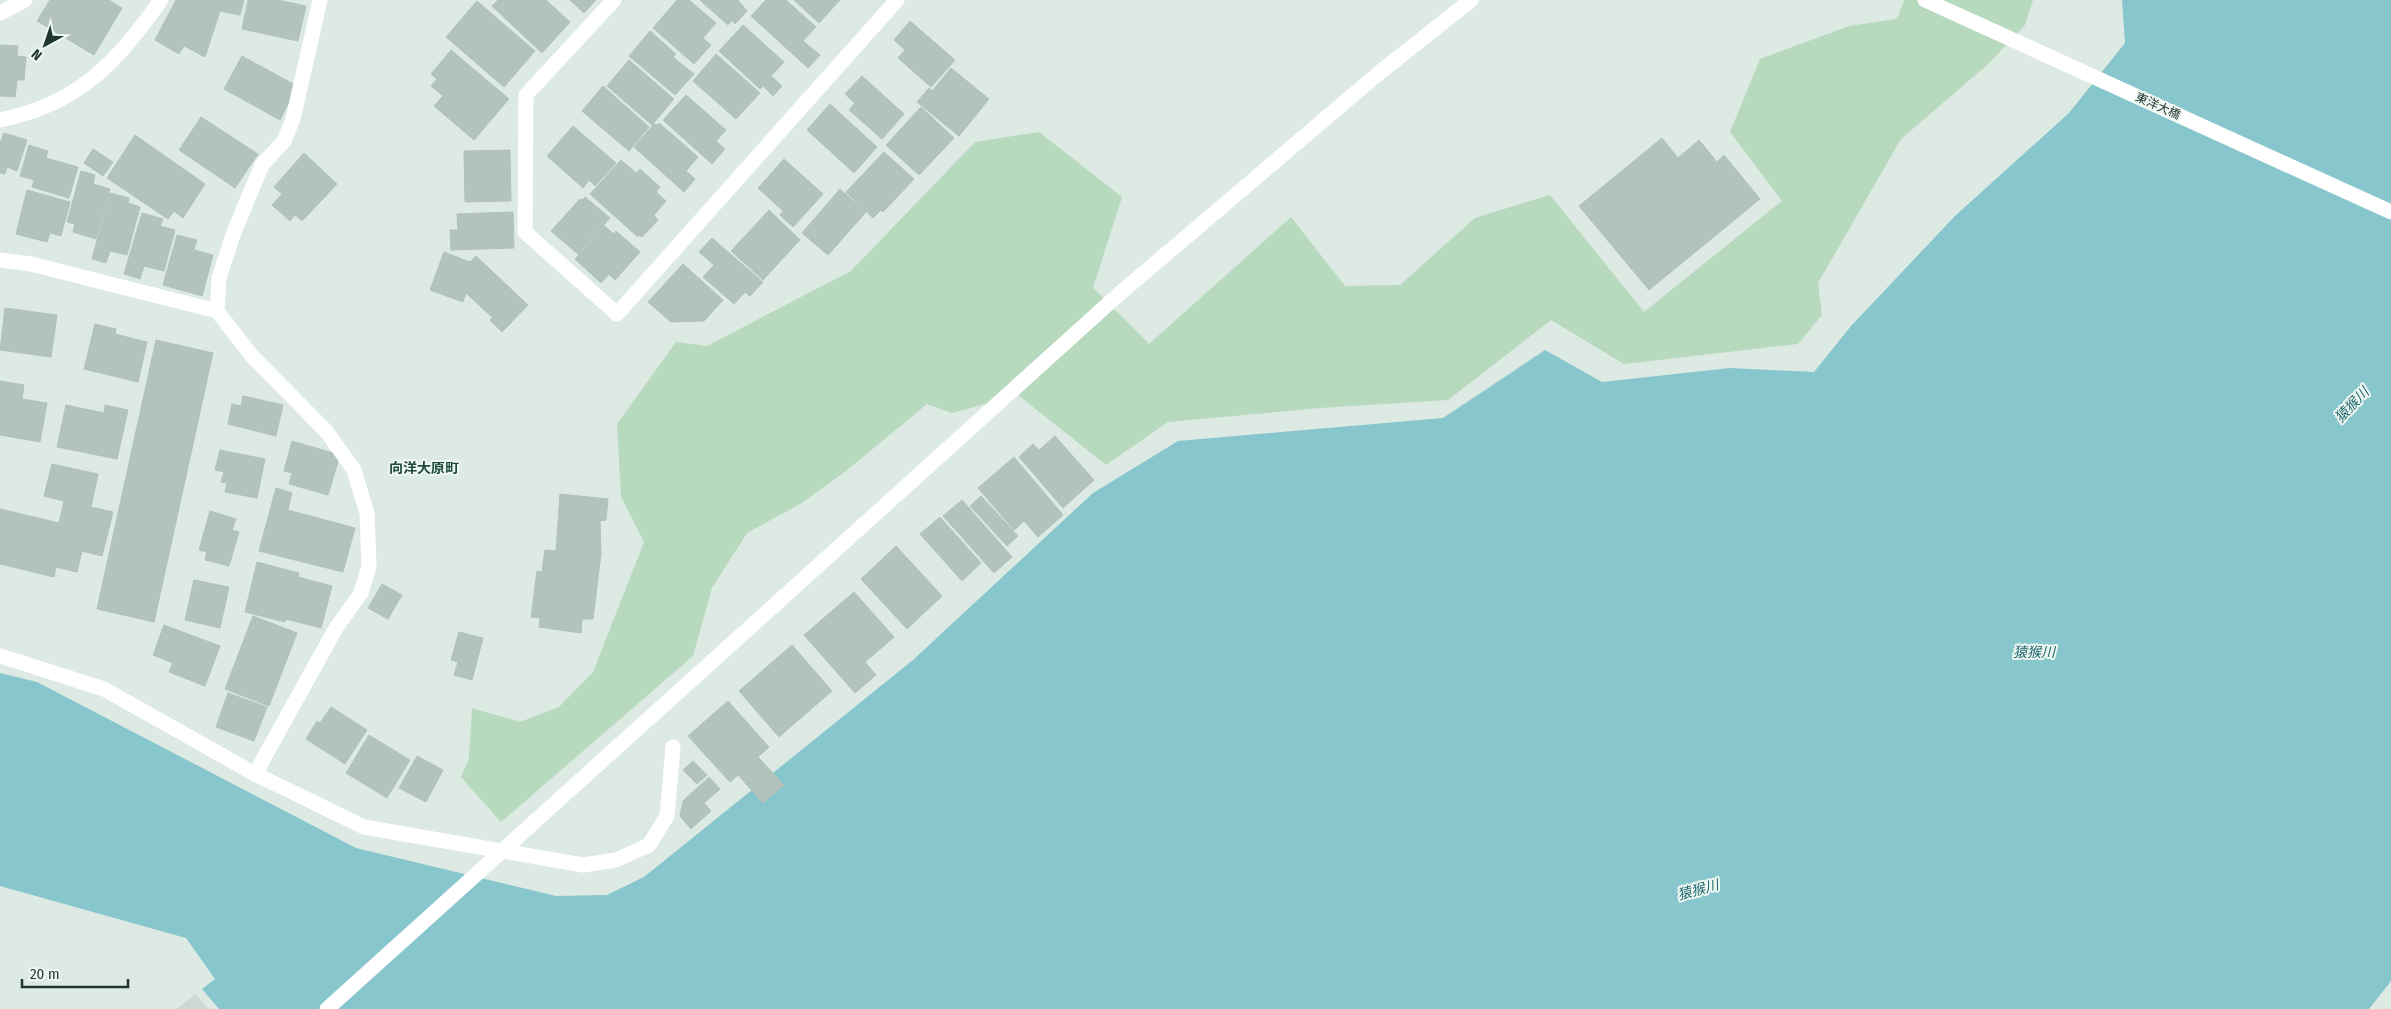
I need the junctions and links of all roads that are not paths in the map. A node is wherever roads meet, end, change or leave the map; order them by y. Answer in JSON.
{"nodes":[{"id":1,"x":25,"y":0,"type":"edge"},
{"id":2,"x":161,"y":0,"type":"edge"},
{"id":3,"x":320,"y":0,"type":"edge"},
{"id":4,"x":614,"y":0,"type":"edge"},
{"id":5,"x":897,"y":0,"type":"edge"},
{"id":6,"x":1470,"y":0,"type":"edge"},
{"id":7,"x":1925,"y":0,"type":"edge"},
{"id":8,"x":0,"y":12,"type":"edge"},
{"id":9,"x":0,"y":120,"type":"edge"},
{"id":10,"x":2391,"y":212,"type":"edge"},
{"id":11,"x":0,"y":260,"type":"edge"},
{"id":12,"x":216,"y":311,"type":"junction"},
{"id":13,"x":0,"y":656,"type":"edge"},
{"id":14,"x":673,"y":747,"type":"dead end"},
{"id":15,"x":255,"y":774,"type":"junction"},
{"id":16,"x":327,"y":1009,"type":"edge"}],
"edges":[{"from":1,"to":8,"type":"street"},
{"from":2,"to":9,"type":"street"},
{"from":3,"to":12,"type":"street"},
{"from":4,"to":5,"type":"street"},
{"from":6,"to":16,"type":"street","bridge":true},
{"from":7,"to":10,"type":"street","name":"東洋大橋"},
{"from":11,"to":12,"type":"street"},
{"from":12,"to":15,"type":"street"},
{"from":13,"to":15,"type":"street"},
{"from":14,"to":15,"type":"street"}]}
